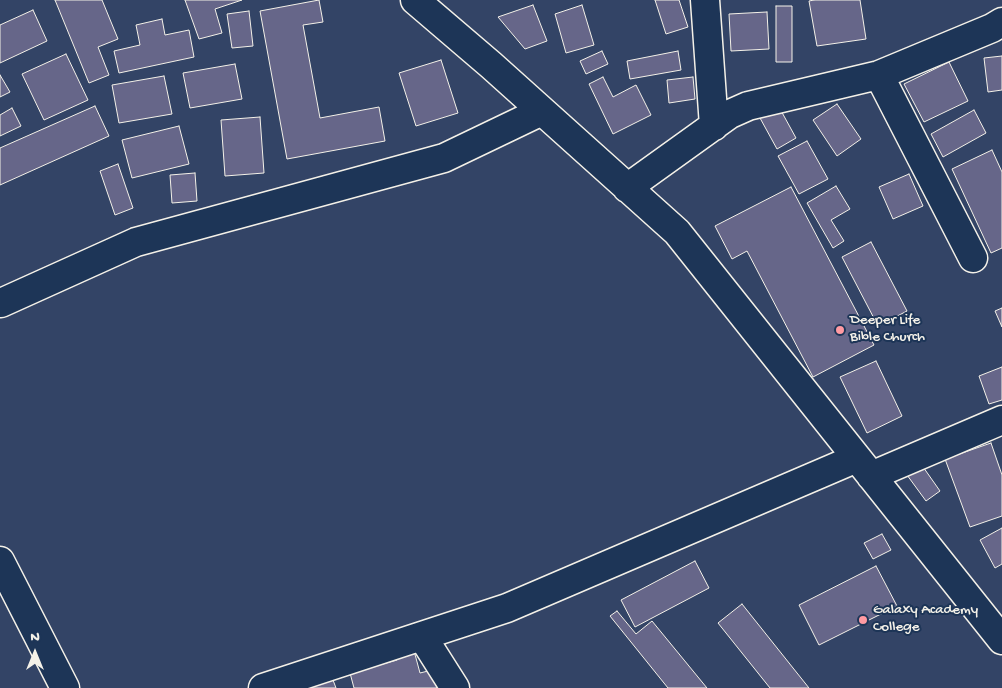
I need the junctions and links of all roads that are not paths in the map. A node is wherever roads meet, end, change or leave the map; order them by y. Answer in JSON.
{"nodes":[{"id":1,"x":415,"y":0,"type":"edge"},
{"id":2,"x":706,"y":0,"type":"edge"},
{"id":3,"x":1002,"y":22,"type":"edge"},
{"id":4,"x":879,"y":75,"type":"junction"},
{"id":5,"x":542,"y":111,"type":"junction"},
{"id":6,"x":714,"y":126,"type":"junction"},
{"id":7,"x":627,"y":188,"type":"junction"},
{"id":8,"x":972,"y":258,"type":"dead end"},
{"id":9,"x":1,"y":303,"type":"dead end"},
{"id":10,"x":1002,"y":420,"type":"edge"},
{"id":11,"x":864,"y":467,"type":"junction"},
{"id":12,"x":0,"y":561,"type":"edge"},
{"id":13,"x":422,"y":636,"type":"junction"},
{"id":14,"x":1002,"y":640,"type":"edge"},
{"id":15,"x":65,"y":688,"type":"edge"},
{"id":16,"x":263,"y":688,"type":"edge"},
{"id":17,"x":455,"y":688,"type":"edge"}],
"edges":[{"from":1,"to":5,"type":"street"},
{"from":2,"to":6,"type":"street"},
{"from":3,"to":4,"type":"street"},
{"from":4,"to":6,"type":"street"},
{"from":4,"to":8,"type":"street"},
{"from":5,"to":7,"type":"street"},
{"from":5,"to":9,"type":"street"},
{"from":6,"to":7,"type":"street"},
{"from":7,"to":11,"type":"street"},
{"from":10,"to":11,"type":"street"},
{"from":11,"to":13,"type":"street"},
{"from":11,"to":14,"type":"street"},
{"from":12,"to":15,"type":"street"},
{"from":13,"to":16,"type":"street"},
{"from":13,"to":17,"type":"street"}]}
